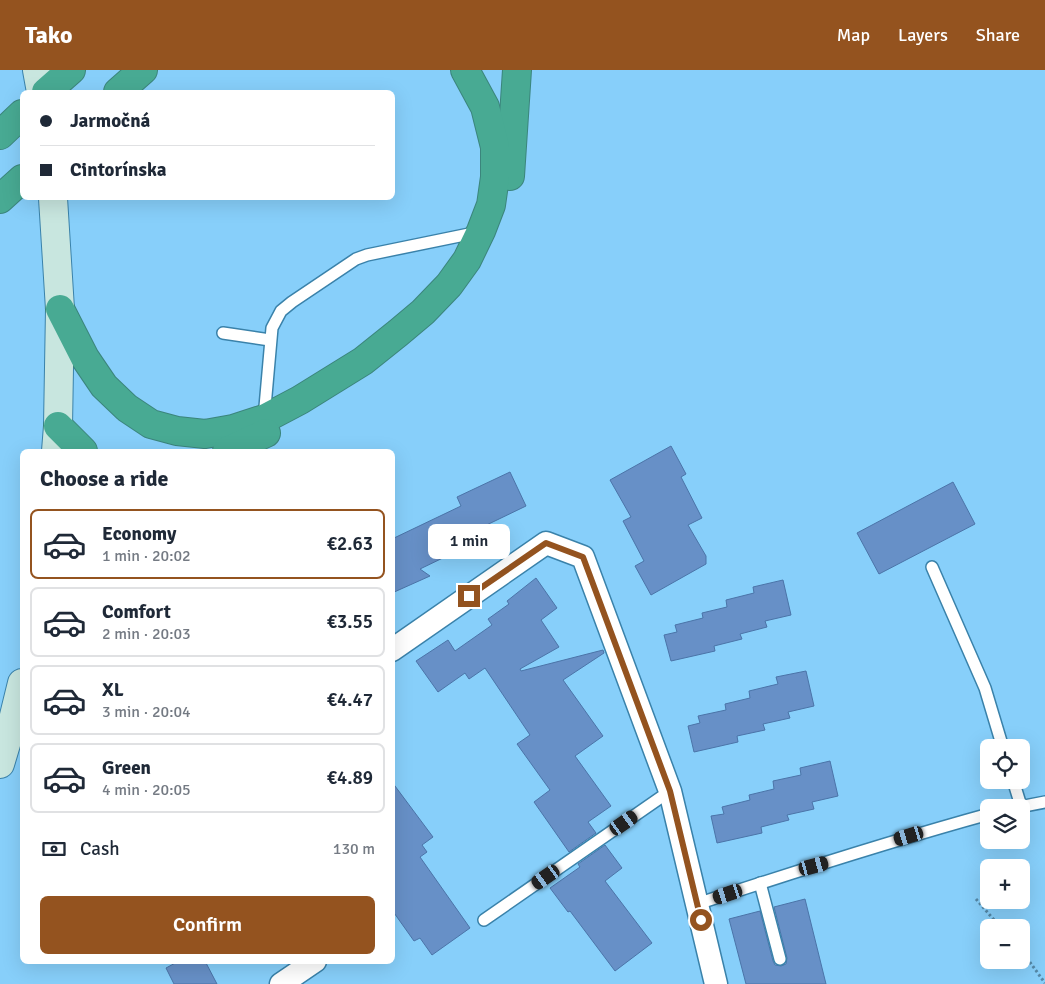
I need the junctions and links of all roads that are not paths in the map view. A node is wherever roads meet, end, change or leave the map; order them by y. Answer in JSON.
{"nodes":[{"id":1,"x":37,"y":70,"type":"edge"},
{"id":2,"x":71,"y":70,"type":"edge"},
{"id":3,"x":143,"y":70,"type":"edge"},
{"id":4,"x":465,"y":70,"type":"edge"},
{"id":5,"x":517,"y":70,"type":"edge"},
{"id":6,"x":41,"y":90,"type":"edge"},
{"id":7,"x":48,"y":90,"type":"edge"},
{"id":8,"x":120,"y":90,"type":"edge"},
{"id":9,"x":20,"y":116,"type":"edge"},
{"id":10,"x":0,"y":135,"type":"edge"},
{"id":11,"x":20,"y":181,"type":"edge"},
{"id":12,"x":0,"y":200,"type":"edge"},
{"id":13,"x":53,"y":200,"type":"edge"},
{"id":14,"x":481,"y":231,"type":"junction"},
{"id":15,"x":60,"y":310,"type":"junction"},
{"id":16,"x":228,"y":334,"type":"dead end"},
{"id":17,"x":270,"y":340,"type":"junction"},
{"id":18,"x":264,"y":419,"type":"junction"},
{"id":19,"x":57,"y":438,"type":"edge"},
{"id":20,"x":78,"y":449,"type":"edge"},
{"id":21,"x":231,"y":449,"type":"edge"},
{"id":22,"x":932,"y":567,"type":"dead end"},
{"id":23,"x":395,"y":648,"type":"edge"},
{"id":24,"x":20,"y":691,"type":"edge"},
{"id":25,"x":1000,"y":739,"type":"edge"},
{"id":26,"x":0,"y":764,"type":"edge"},
{"id":27,"x":670,"y":791,"type":"junction"},
{"id":28,"x":1045,"y":802,"type":"edge"},
{"id":29,"x":1030,"y":805,"type":"edge"},
{"id":30,"x":980,"y":817,"type":"edge"},
{"id":31,"x":760,"y":883,"type":"junction"},
{"id":32,"x":697,"y":904,"type":"junction"},
{"id":33,"x":484,"y":920,"type":"dead end"},
{"id":34,"x":780,"y":959,"type":"dead end"},
{"id":35,"x":311,"y":964,"type":"edge"},
{"id":36,"x":281,"y":984,"type":"edge"},
{"id":37,"x":716,"y":984,"type":"edge"}],
"edges":[{"from":1,"to":6,"type":"main road"},
{"from":2,"to":7,"type":"highway"},
{"from":3,"to":8,"type":"highway"},
{"from":4,"to":14,"type":"highway"},
{"from":5,"to":21,"type":"highway"},
{"from":9,"to":10,"type":"highway"},
{"from":11,"to":12,"type":"highway"},
{"from":13,"to":15,"type":"main road"},
{"from":14,"to":17,"type":"lane"},
{"from":14,"to":18,"type":"highway"},
{"from":15,"to":18,"type":"highway"},
{"from":15,"to":19,"type":"main road"},
{"from":16,"to":17,"type":"lane"},
{"from":17,"to":18,"type":"lane"},
{"from":19,"to":20,"type":"highway"},
{"from":22,"to":25,"type":"lane"},
{"from":23,"to":27,"type":"street"},
{"from":24,"to":26,"type":"main road"},
{"from":27,"to":32,"type":"street"},
{"from":27,"to":33,"type":"lane"},
{"from":28,"to":29,"type":"lane"},
{"from":30,"to":31,"type":"lane"},
{"from":31,"to":32,"type":"lane"},
{"from":31,"to":34,"type":"lane"},
{"from":32,"to":37,"type":"street"},
{"from":35,"to":36,"type":"street"}]}
